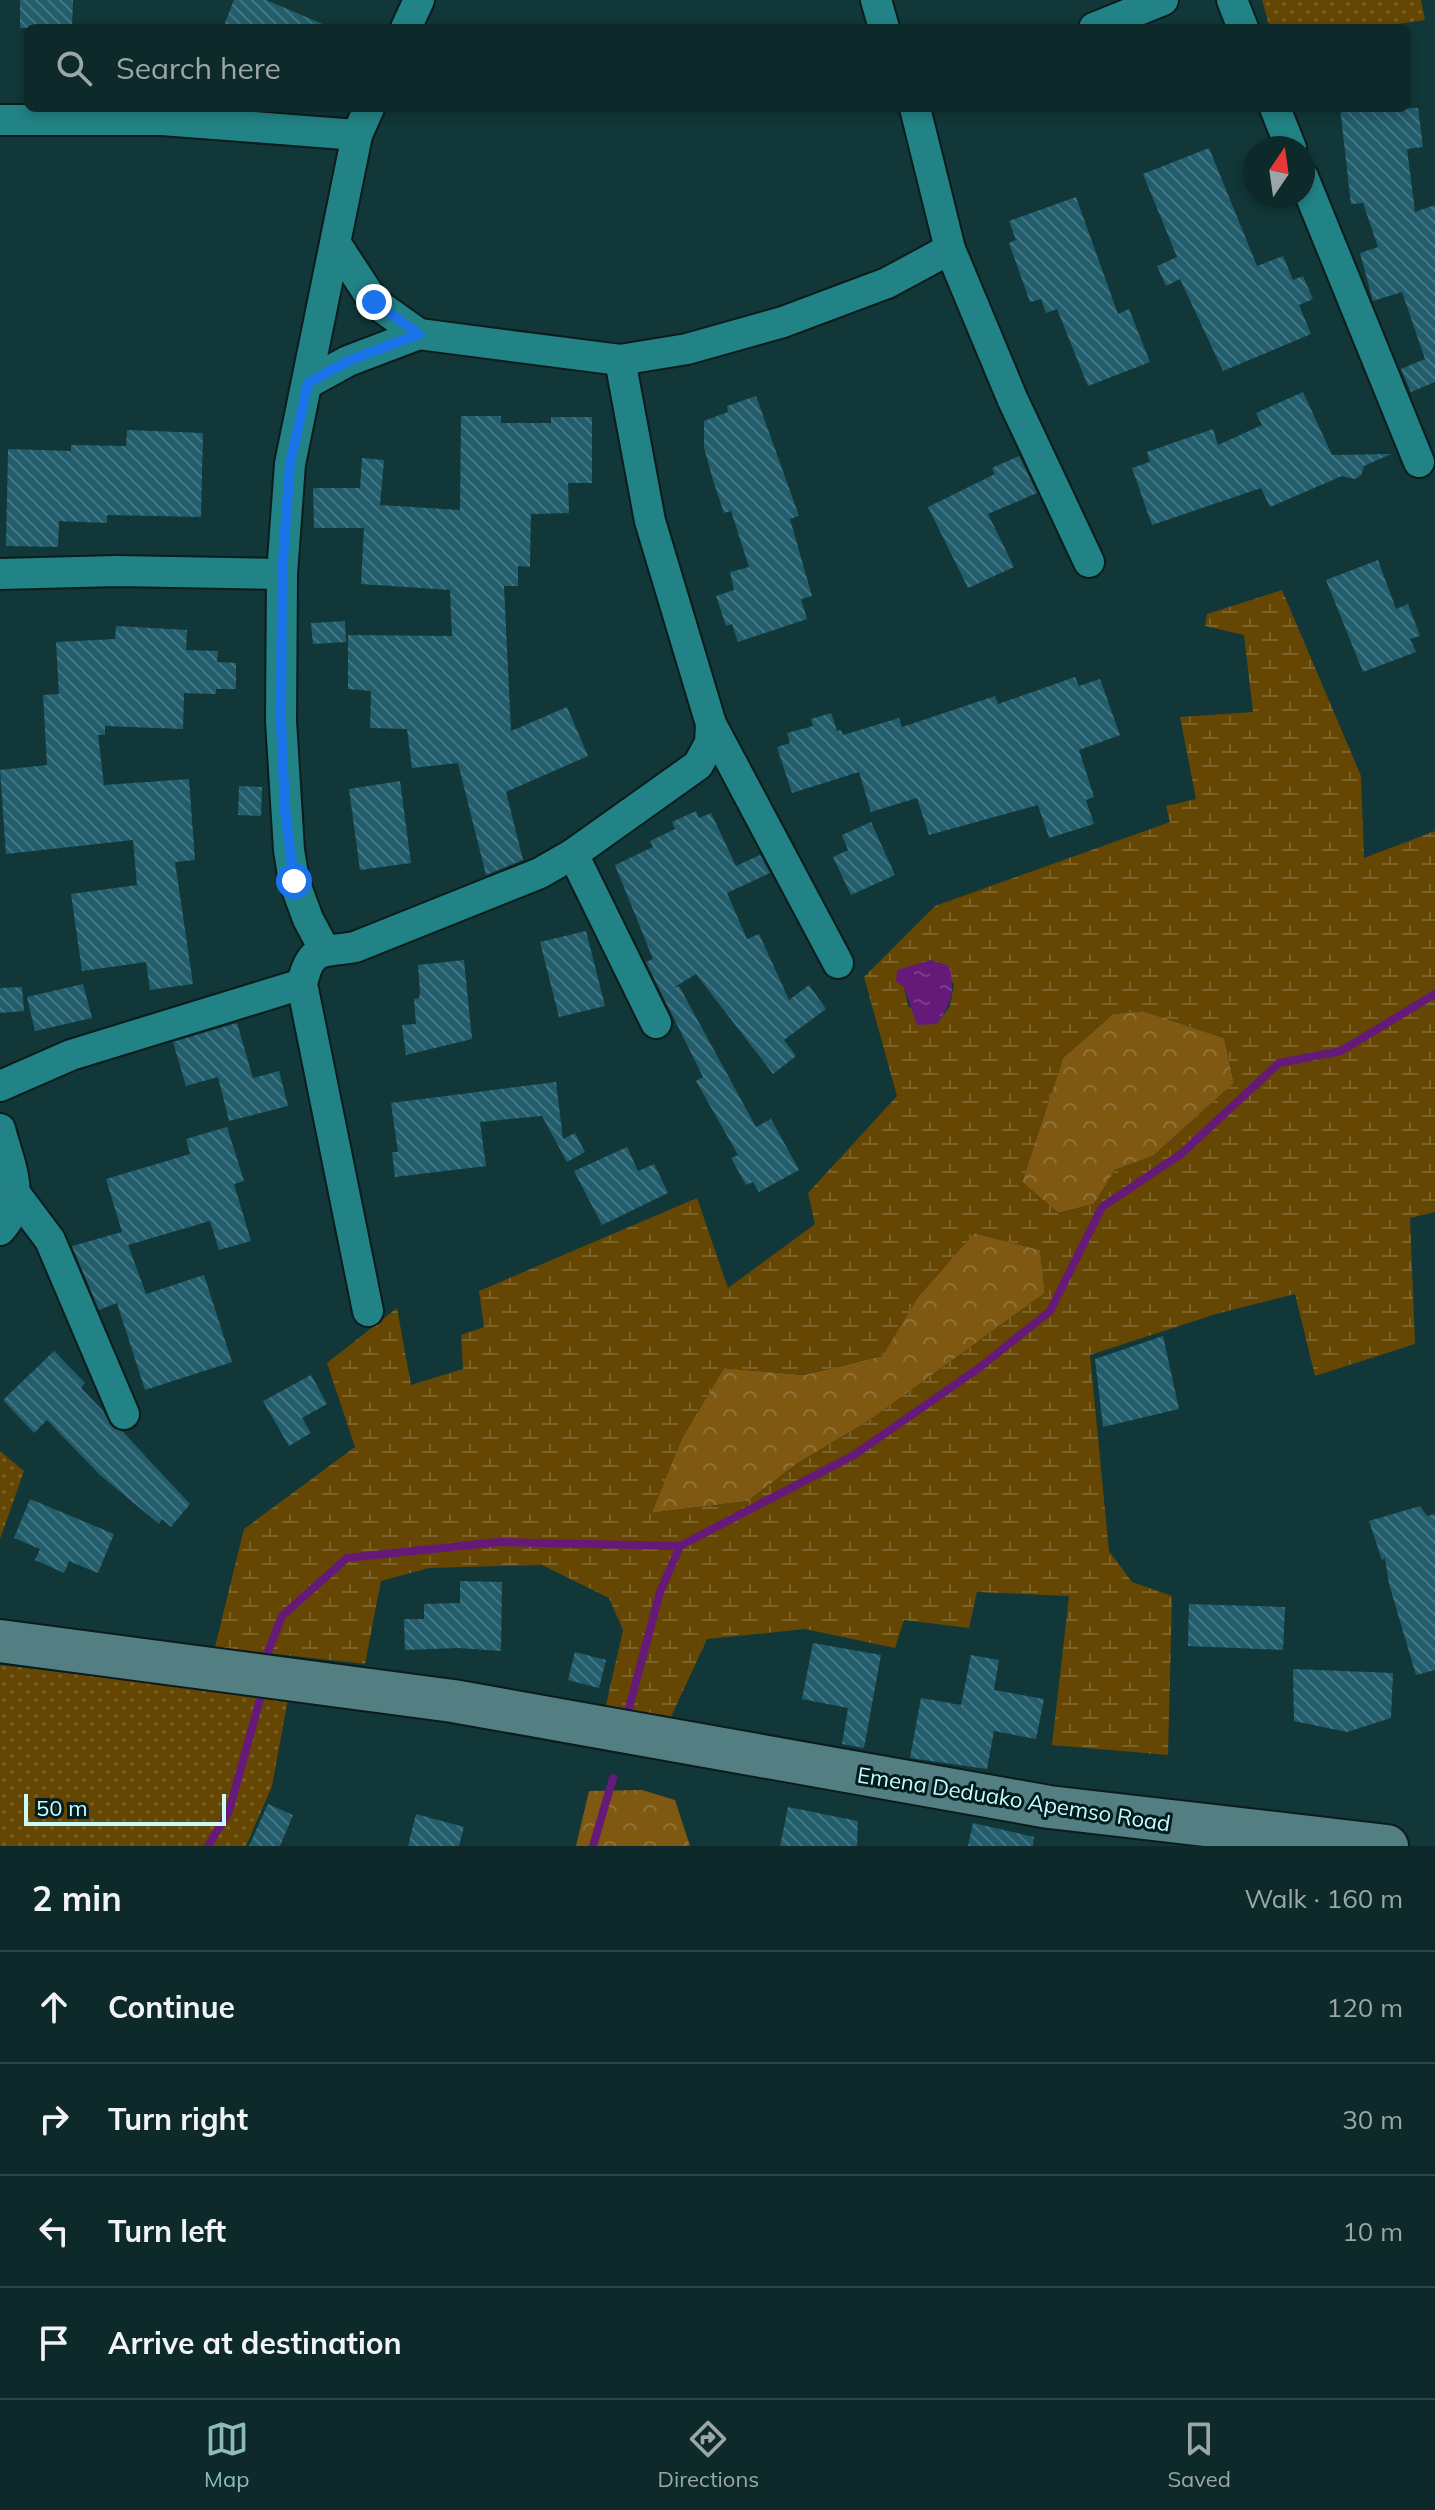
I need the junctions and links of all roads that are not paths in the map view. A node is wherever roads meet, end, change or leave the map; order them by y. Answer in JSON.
{"nodes":[{"id":1,"x":419,"y":0,"type":"edge"},
{"id":2,"x":876,"y":0,"type":"edge"},
{"id":3,"x":1163,"y":0,"type":"edge"},
{"id":4,"x":1232,"y":0,"type":"edge"},
{"id":5,"x":408,"y":24,"type":"edge"},
{"id":6,"x":883,"y":24,"type":"edge"},
{"id":7,"x":1104,"y":24,"type":"edge"},
{"id":8,"x":1241,"y":24,"type":"edge"},
{"id":9,"x":916,"y":112,"type":"edge"},
{"id":10,"x":1277,"y":112,"type":"edge"},
{"id":11,"x":0,"y":120,"type":"edge"},
{"id":12,"x":363,"y":121,"type":"edge"},
{"id":13,"x":1286,"y":136,"type":"edge"},
{"id":14,"x":1315,"y":206,"type":"edge"},
{"id":15,"x":336,"y":244,"type":"junction"},
{"id":16,"x":950,"y":249,"type":"junction"},
{"id":17,"x":419,"y":334,"type":"junction"},
{"id":18,"x":620,"y":360,"type":"junction"},
{"id":19,"x":308,"y":383,"type":"junction"},
{"id":20,"x":1419,"y":462,"type":"dead end"},
{"id":21,"x":1089,"y":562,"type":"dead end"},
{"id":22,"x":0,"y":574,"type":"edge"},
{"id":23,"x":282,"y":574,"type":"junction"},
{"id":24,"x":711,"y":724,"type":"junction"},
{"id":25,"x":573,"y":854,"type":"junction"},
{"id":26,"x":324,"y":949,"type":"junction"},
{"id":27,"x":838,"y":963,"type":"dead end"},
{"id":28,"x":302,"y":984,"type":"junction"},
{"id":29,"x":656,"y":1023,"type":"dead end"},
{"id":30,"x":0,"y":1086,"type":"edge"},
{"id":31,"x":0,"y":1129,"type":"edge"},
{"id":32,"x":17,"y":1196,"type":"junction"},
{"id":33,"x":0,"y":1230,"type":"edge"},
{"id":34,"x":368,"y":1311,"type":"dead end"},
{"id":35,"x":124,"y":1414,"type":"dead end"},
{"id":36,"x":0,"y":1641,"type":"edge"},
{"id":37,"x":1171,"y":1834,"type":"edge"},
{"id":38,"x":1387,"y":1846,"type":"edge"}],
"edges":[{"from":1,"to":5,"type":"street"},
{"from":2,"to":6,"type":"street"},
{"from":3,"to":7,"type":"street"},
{"from":4,"to":8,"type":"street"},
{"from":9,"to":16,"type":"street"},
{"from":10,"to":13,"type":"street"},
{"from":11,"to":12,"type":"street"},
{"from":12,"to":15,"type":"street"},
{"from":14,"to":20,"type":"street"},
{"from":15,"to":17,"type":"street"},
{"from":15,"to":19,"type":"street"},
{"from":16,"to":18,"type":"street"},
{"from":16,"to":21,"type":"street"},
{"from":17,"to":18,"type":"street"},
{"from":17,"to":19,"type":"street"},
{"from":18,"to":24,"type":"street"},
{"from":19,"to":23,"type":"street"},
{"from":22,"to":23,"type":"street"},
{"from":23,"to":26,"type":"street"},
{"from":24,"to":25,"type":"street"},
{"from":24,"to":27,"type":"street"},
{"from":25,"to":26,"type":"street"},
{"from":25,"to":29,"type":"street"},
{"from":26,"to":28,"type":"street"},
{"from":28,"to":30,"type":"street"},
{"from":28,"to":34,"type":"street"},
{"from":31,"to":32,"type":"street"},
{"from":32,"to":33,"type":"street"},
{"from":32,"to":35,"type":"street"},
{"from":36,"to":37,"type":"street","name":"Emena Deduako Apemso Road"},
{"from":37,"to":38,"type":"street","name":"Emena Deduako Apemso Road"}]}
